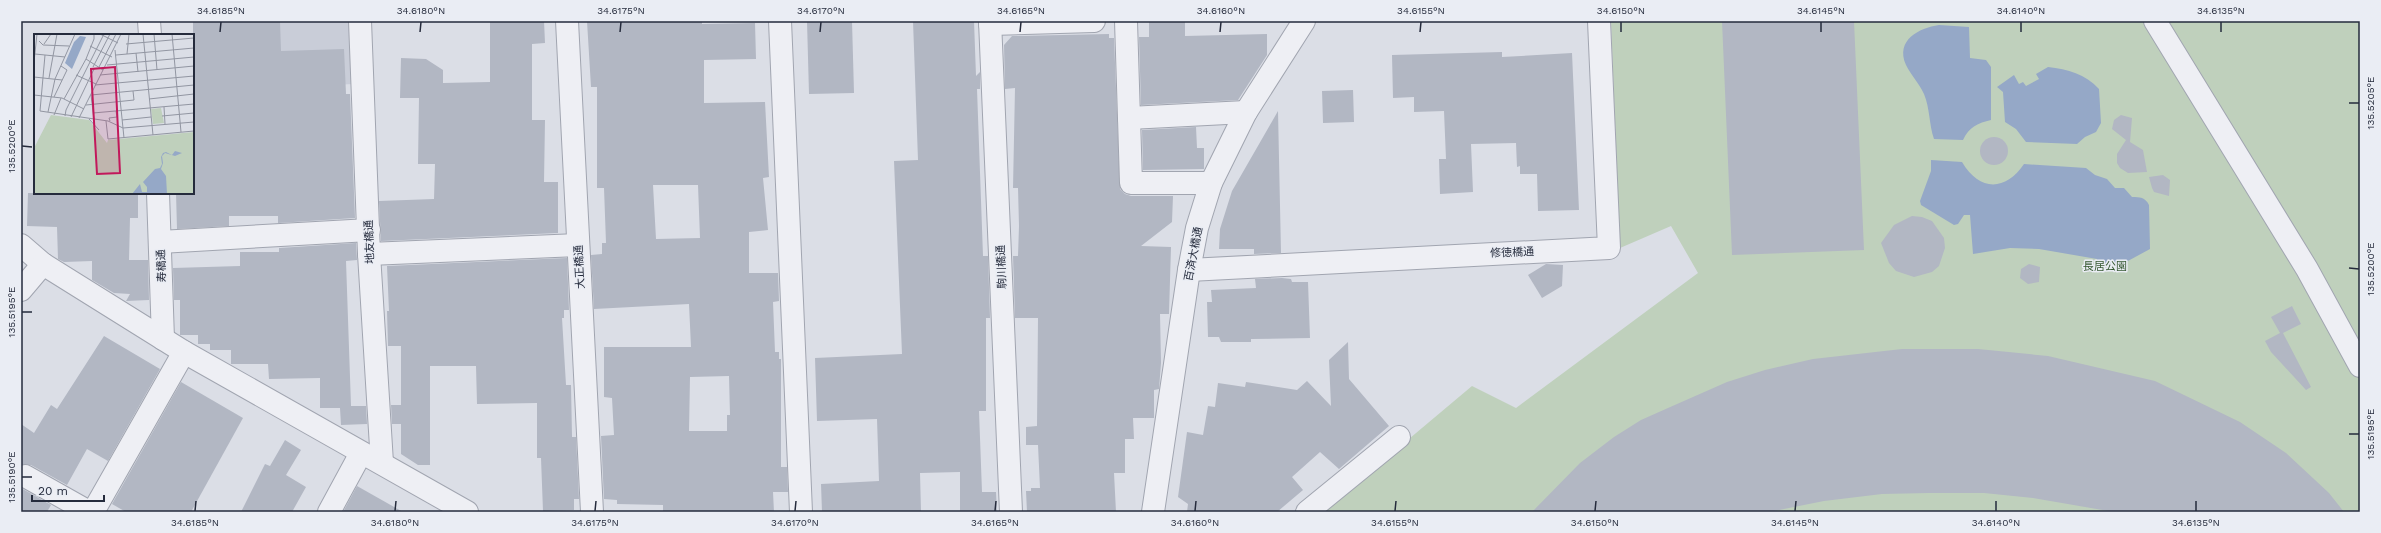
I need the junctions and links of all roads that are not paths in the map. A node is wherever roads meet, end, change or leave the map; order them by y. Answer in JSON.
{"nodes":[{"id":1,"x":150,"y":21,"type":"edge"},
{"id":2,"x":360,"y":21,"type":"edge"},
{"id":3,"x":567,"y":21,"type":"edge"},
{"id":4,"x":780,"y":21,"type":"edge"},
{"id":5,"x":1094,"y":21,"type":"edge"},
{"id":6,"x":1126,"y":21,"type":"edge"},
{"id":7,"x":1304,"y":21,"type":"edge"},
{"id":8,"x":1600,"y":21,"type":"edge"},
{"id":9,"x":2155,"y":21,"type":"edge"},
{"id":10,"x":990,"y":22,"type":"edge"},
{"id":11,"x":150,"y":34,"type":"edge"},
{"id":12,"x":1246,"y":112,"type":"junction"},
{"id":13,"x":1129,"y":118,"type":"junction"},
{"id":14,"x":1211,"y":183,"type":"junction"},
{"id":15,"x":158,"y":194,"type":"edge"},
{"id":16,"x":369,"y":230,"type":"junction"},
{"id":17,"x":160,"y":242,"type":"junction"},
{"id":18,"x":21,"y":245,"type":"edge"},
{"id":19,"x":578,"y":245,"type":"junction"},
{"id":20,"x":369,"y":254,"type":"junction"},
{"id":21,"x":43,"y":264,"type":"junction"},
{"id":22,"x":1189,"y":270,"type":"junction"},
{"id":23,"x":21,"y":290,"type":"edge"},
{"id":24,"x":163,"y":340,"type":"junction"},
{"id":25,"x":184,"y":352,"type":"junction"},
{"id":26,"x":2360,"y":366,"type":"edge"},
{"id":27,"x":1399,"y":437,"type":"dead end"},
{"id":28,"x":361,"y":453,"type":"junction"},
{"id":29,"x":382,"y":463,"type":"junction"},
{"id":30,"x":25,"y":476,"type":"dead end"},
{"id":31,"x":89,"y":512,"type":"edge"},
{"id":32,"x":93,"y":512,"type":"edge"},
{"id":33,"x":329,"y":512,"type":"edge"},
{"id":34,"x":467,"y":512,"type":"edge"},
{"id":35,"x":592,"y":512,"type":"edge"},
{"id":36,"x":801,"y":512,"type":"edge"},
{"id":37,"x":1011,"y":512,"type":"edge"},
{"id":38,"x":1153,"y":512,"type":"edge"},
{"id":39,"x":1307,"y":512,"type":"edge"}],
"edges":[{"from":1,"to":11,"type":"street"},
{"from":2,"to":16,"type":"street","name":"地友橋通"},
{"from":3,"to":19,"type":"street","name":"大正橋通"},
{"from":4,"to":36,"type":"street"},
{"from":5,"to":10,"type":"street"},
{"from":6,"to":13,"type":"street"},
{"from":7,"to":12,"type":"street","name":"百済大橋通"},
{"from":8,"to":22,"type":"street","name":"修徳橋通"},
{"from":9,"to":26,"type":"street"},
{"from":10,"to":37,"type":"street","name":"駒川橋通"},
{"from":12,"to":13,"type":"street"},
{"from":12,"to":14,"type":"street","name":"百済大橋通"},
{"from":13,"to":14,"type":"street"},
{"from":14,"to":22,"type":"street","name":"百済大橋通"},
{"from":15,"to":17,"type":"street","name":"寿橋通"},
{"from":16,"to":17,"type":"street"},
{"from":16,"to":20,"type":"street","name":"地友橋通"},
{"from":17,"to":24,"type":"street","name":"寿橋通"},
{"from":18,"to":21,"type":"street"},
{"from":19,"to":20,"type":"street"},
{"from":19,"to":35,"type":"street","name":"大正橋通"},
{"from":20,"to":29,"type":"street","name":"地友橋通"},
{"from":21,"to":23,"type":"street"},
{"from":21,"to":24,"type":"street"},
{"from":22,"to":38,"type":"street","name":"百済大橋通"},
{"from":24,"to":25,"type":"street"},
{"from":25,"to":28,"type":"street"},
{"from":25,"to":32,"type":"street"},
{"from":27,"to":39,"type":"street"},
{"from":28,"to":29,"type":"street"},
{"from":28,"to":33,"type":"street"},
{"from":29,"to":34,"type":"street"},
{"from":30,"to":31,"type":"street"}]}
